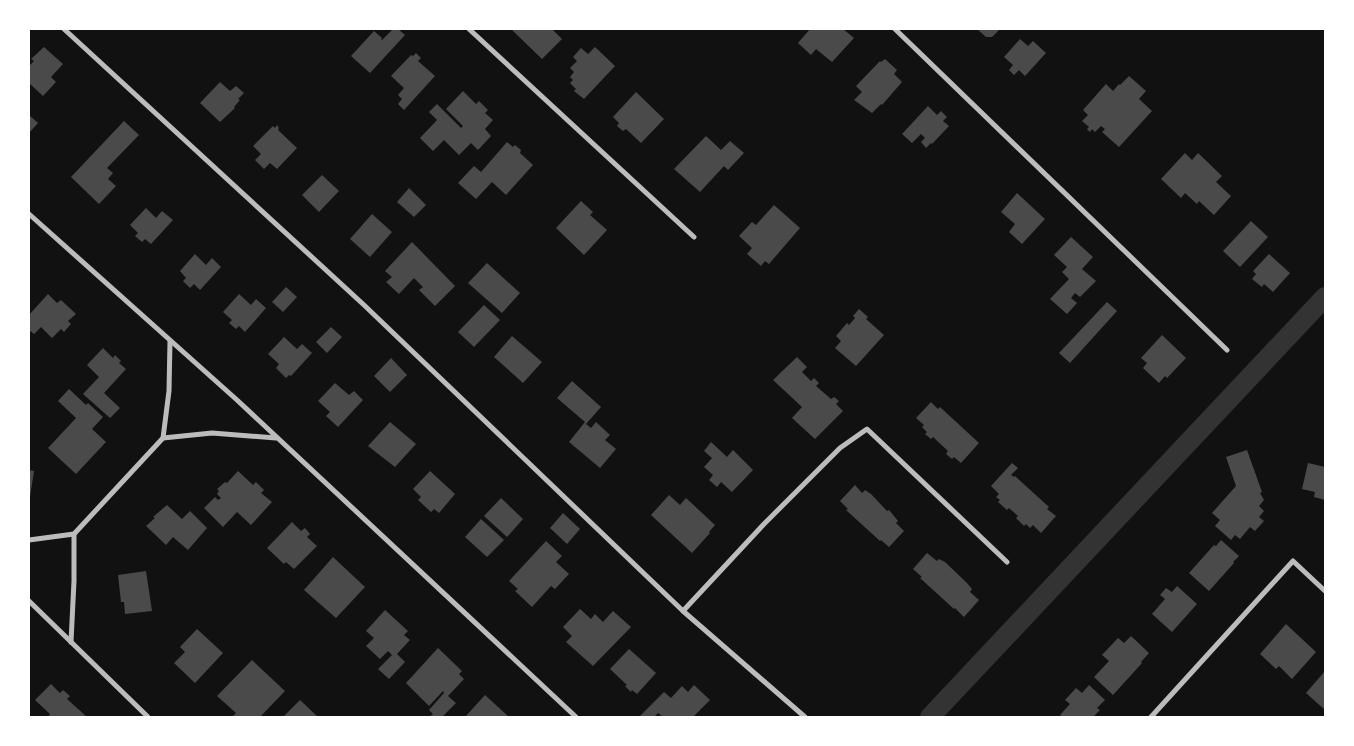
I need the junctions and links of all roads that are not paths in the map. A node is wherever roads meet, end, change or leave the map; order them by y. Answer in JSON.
{"nodes":[{"id":1,"x":64,"y":29,"type":"edge"},
{"id":2,"x":469,"y":29,"type":"edge"},
{"id":3,"x":895,"y":29,"type":"edge"},
{"id":4,"x":29,"y":214,"type":"edge"},
{"id":5,"x":694,"y":237,"type":"dead end"},
{"id":6,"x":170,"y":341,"type":"junction"},
{"id":7,"x":1227,"y":350,"type":"dead end"},
{"id":8,"x":163,"y":438,"type":"junction"},
{"id":9,"x":276,"y":438,"type":"junction"},
{"id":10,"x":74,"y":534,"type":"junction"},
{"id":11,"x":29,"y":540,"type":"edge"},
{"id":12,"x":1008,"y":562,"type":"dead end"},
{"id":13,"x":1325,"y":592,"type":"edge"},
{"id":14,"x":29,"y":601,"type":"edge"},
{"id":15,"x":683,"y":611,"type":"junction"},
{"id":16,"x":71,"y":642,"type":"junction"},
{"id":17,"x":148,"y":717,"type":"edge"},
{"id":18,"x":576,"y":717,"type":"edge"},
{"id":19,"x":805,"y":717,"type":"edge"},
{"id":20,"x":1151,"y":717,"type":"edge"}],
"edges":[{"from":1,"to":15,"type":"street"},
{"from":2,"to":5,"type":"street"},
{"from":3,"to":7,"type":"street"},
{"from":4,"to":6,"type":"street"},
{"from":6,"to":8,"type":"street"},
{"from":6,"to":9,"type":"street"},
{"from":8,"to":9,"type":"street"},
{"from":8,"to":10,"type":"street"},
{"from":9,"to":18,"type":"street"},
{"from":10,"to":11,"type":"street"},
{"from":10,"to":16,"type":"street"},
{"from":12,"to":15,"type":"street"},
{"from":13,"to":20,"type":"street"},
{"from":14,"to":16,"type":"street"},
{"from":15,"to":19,"type":"street"},
{"from":16,"to":17,"type":"street"}]}
